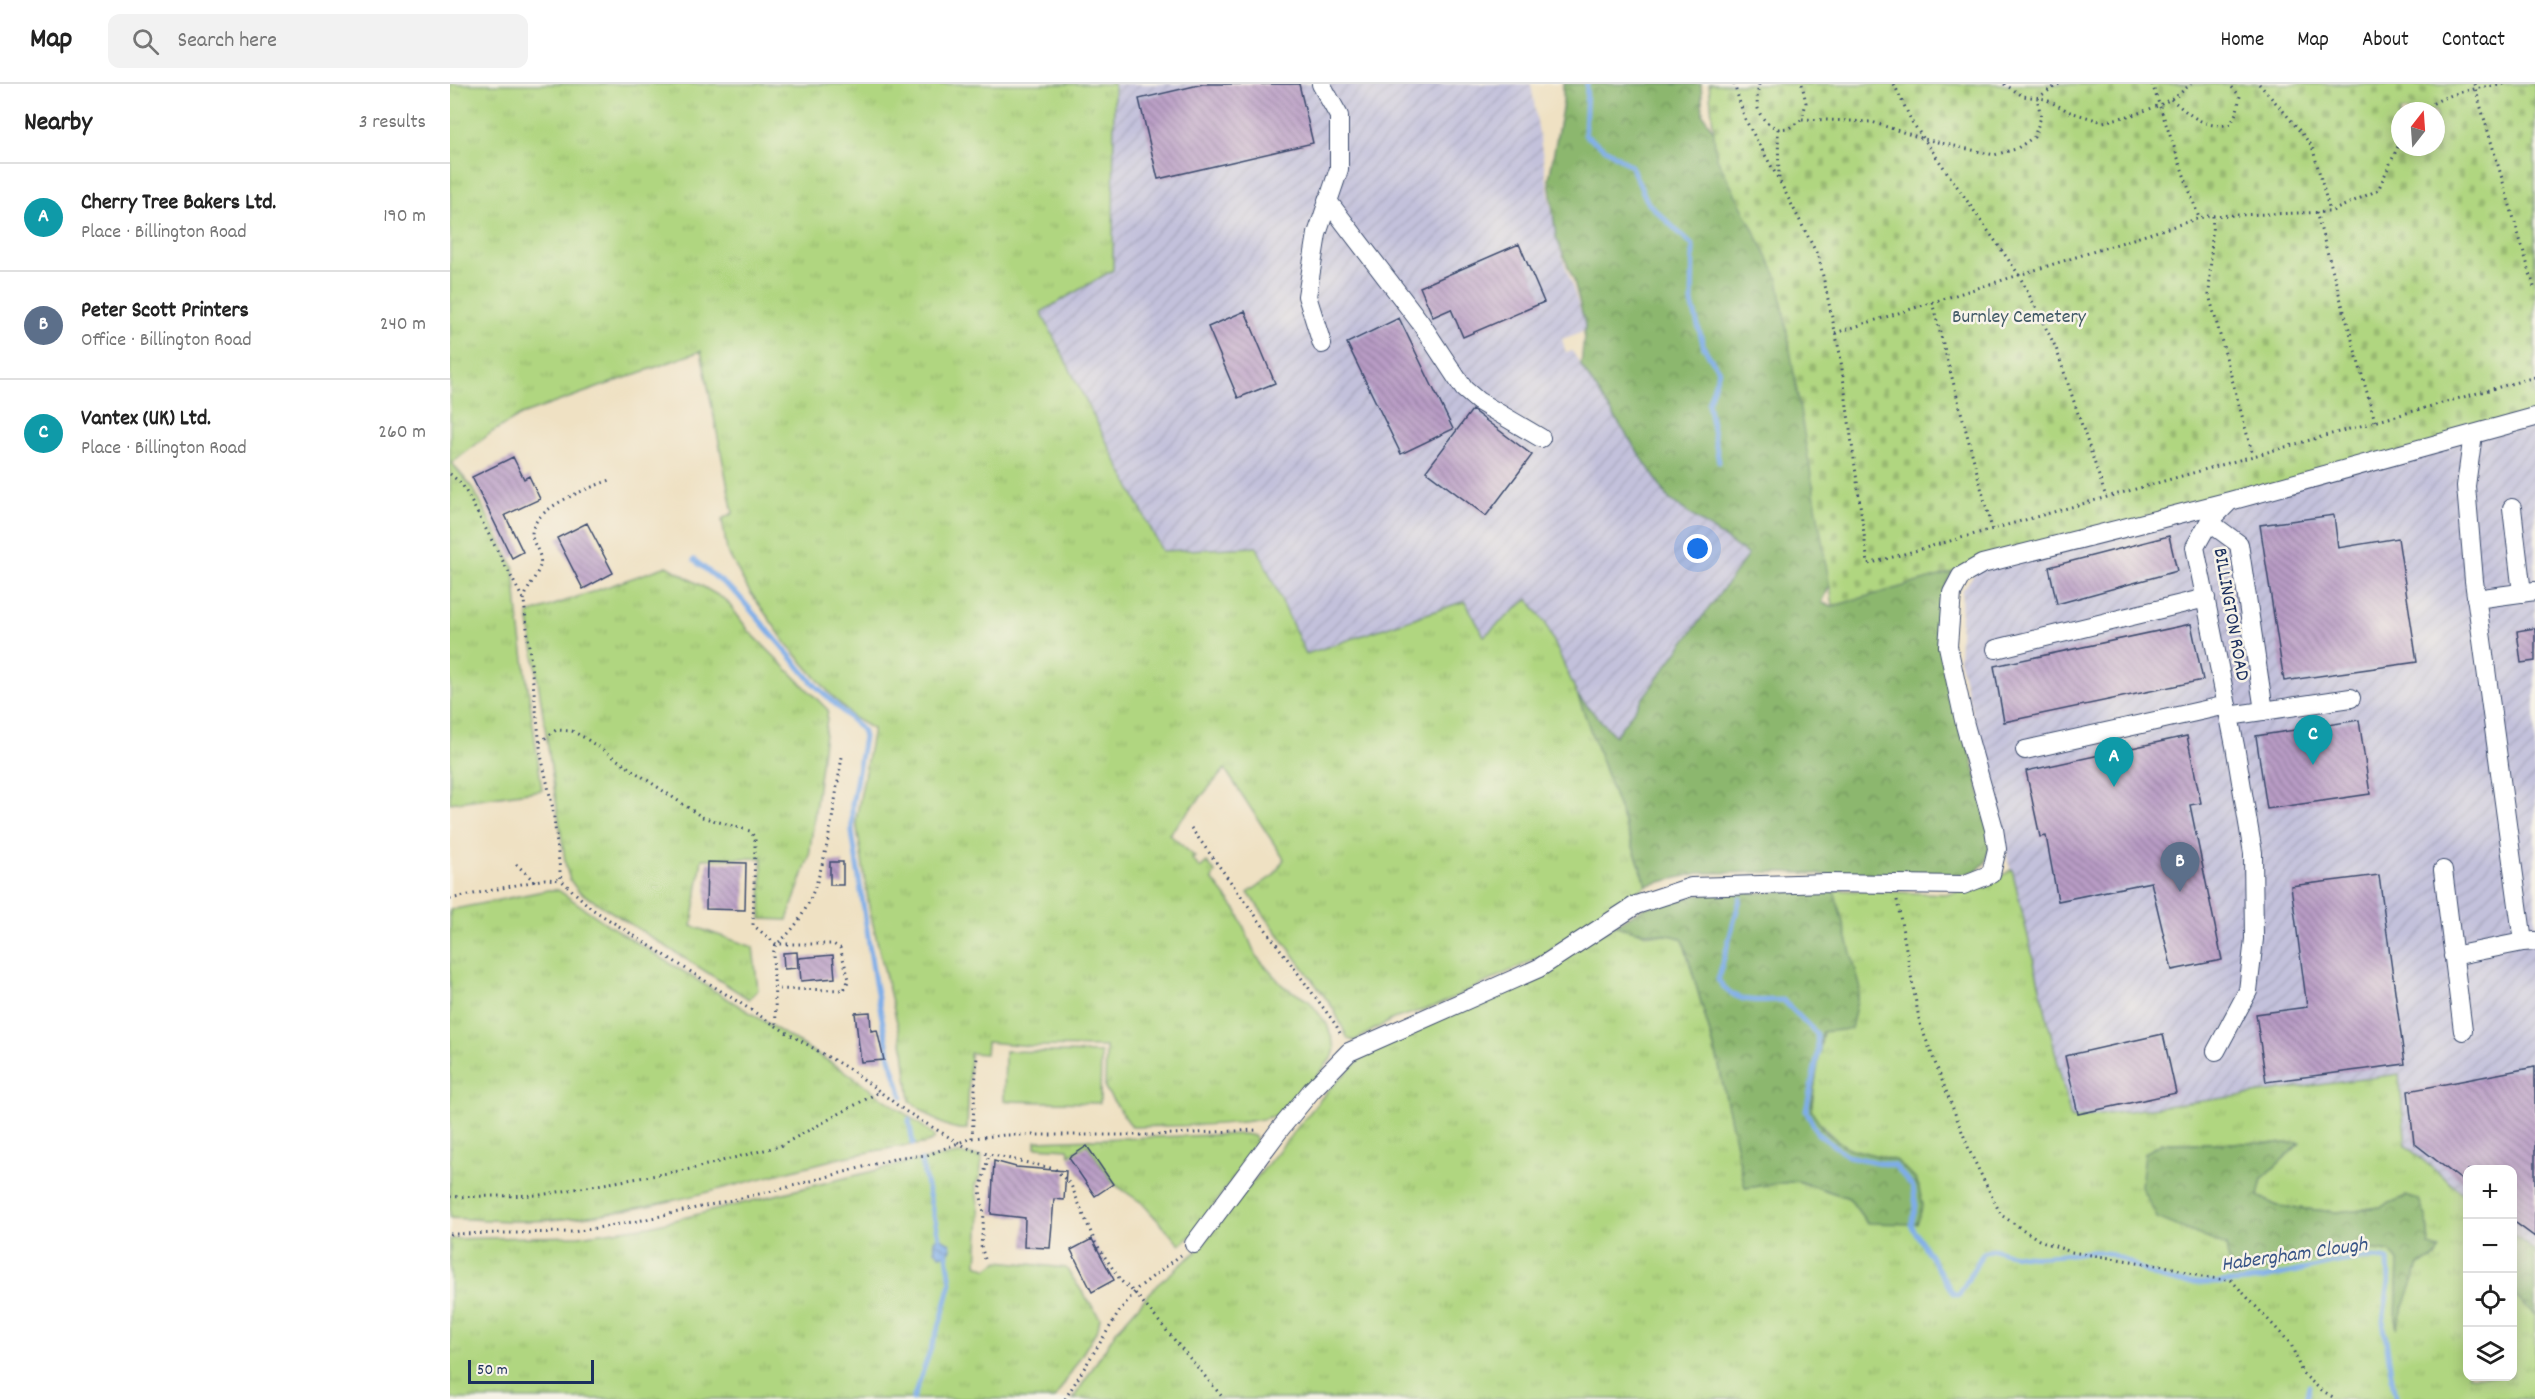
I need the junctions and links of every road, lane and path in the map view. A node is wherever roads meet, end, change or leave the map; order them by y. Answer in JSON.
{"nodes":[{"id":1,"x":1321,"y":84,"type":"edge"},
{"id":2,"x":1734,"y":84,"type":"edge"},
{"id":3,"x":1759,"y":84,"type":"edge"},
{"id":4,"x":1802,"y":84,"type":"edge"},
{"id":5,"x":1894,"y":84,"type":"edge"},
{"id":6,"x":2004,"y":84,"type":"edge"},
{"id":7,"x":2059,"y":84,"type":"edge"},
{"id":8,"x":2152,"y":84,"type":"edge"},
{"id":9,"x":2191,"y":84,"type":"edge"},
{"id":10,"x":2229,"y":84,"type":"edge"},
{"id":11,"x":2259,"y":84,"type":"edge"},
{"id":12,"x":2504,"y":84,"type":"edge"},
{"id":13,"x":2475,"y":86,"type":"edge"},
{"id":14,"x":2037,"y":98,"type":"junction"},
{"id":15,"x":2171,"y":99,"type":"junction"},
{"id":16,"x":2434,"y":102,"type":"edge"},
{"id":17,"x":2160,"y":105,"type":"junction"},
{"id":18,"x":1802,"y":120,"type":"junction"},
{"id":19,"x":1778,"y":129,"type":"junction"},
{"id":20,"x":1924,"y":139,"type":"junction"},
{"id":21,"x":2394,"y":156,"type":"edge"},
{"id":22,"x":1779,"y":180,"type":"junction"},
{"id":23,"x":1327,"y":200,"type":"junction"},
{"id":24,"x":2316,"y":212,"type":"junction"},
{"id":25,"x":2330,"y":212,"type":"junction"},
{"id":26,"x":2213,"y":216,"type":"junction"},
{"id":27,"x":2199,"y":218,"type":"junction"},
{"id":28,"x":2019,"y":275,"type":"junction"},
{"id":29,"x":2535,"y":290,"type":"edge"},
{"id":30,"x":1932,"y":302,"type":"junction"},
{"id":31,"x":1835,"y":333,"type":"junction"},
{"id":32,"x":1322,"y":344,"type":"dead end"},
{"id":33,"x":2535,"y":377,"type":"edge"},
{"id":34,"x":2535,"y":417,"type":"edge"},
{"id":35,"x":2375,"y":422,"type":"junction"},
{"id":36,"x":2473,"y":434,"type":"junction"},
{"id":37,"x":1541,"y":438,"type":"dead end"},
{"id":38,"x":2253,"y":456,"type":"junction"},
{"id":39,"x":450,"y":474,"type":"edge"},
{"id":40,"x":613,"y":479,"type":"dead end"},
{"id":41,"x":2106,"y":497,"type":"junction"},
{"id":42,"x":2230,"y":501,"type":"junction"},
{"id":43,"x":2512,"y":508,"type":"dead end"},
{"id":44,"x":2209,"y":522,"type":"junction"},
{"id":45,"x":1992,"y":529,"type":"junction"},
{"id":46,"x":2528,"y":592,"type":"edge"},
{"id":47,"x":2206,"y":598,"type":"junction"},
{"id":48,"x":2476,"y":599,"type":"junction"},
{"id":49,"x":524,"y":602,"type":"junction"},
{"id":50,"x":1996,"y":649,"type":"dead end"},
{"id":51,"x":2351,"y":698,"type":"dead end"},
{"id":52,"x":2228,"y":711,"type":"junction"},
{"id":53,"x":2264,"y":711,"type":"junction"},
{"id":54,"x":540,"y":742,"type":"junction"},
{"id":55,"x":2025,"y":750,"type":"dead end"},
{"id":56,"x":842,"y":757,"type":"dead end"},
{"id":57,"x":1191,"y":828,"type":"dead end"},
{"id":58,"x":516,"y":864,"type":"dead end"},
{"id":59,"x":2443,"y":870,"type":"dead end"},
{"id":60,"x":561,"y":880,"type":"junction"},
{"id":61,"x":535,"y":882,"type":"junction"},
{"id":62,"x":1894,"y":884,"type":"junction"},
{"id":63,"x":450,"y":899,"type":"edge"},
{"id":64,"x":2529,"y":942,"type":"edge"},
{"id":65,"x":776,"y":944,"type":"junction"},
{"id":66,"x":2453,"y":956,"type":"junction"},
{"id":67,"x":775,"y":989,"type":"junction"},
{"id":68,"x":776,"y":1024,"type":"junction"},
{"id":69,"x":2463,"y":1030,"type":"dead end"},
{"id":70,"x":2216,"y":1051,"type":"dead end"},
{"id":71,"x":1349,"y":1052,"type":"junction"},
{"id":72,"x":977,"y":1056,"type":"dead end"},
{"id":73,"x":879,"y":1092,"type":"junction"},
{"id":74,"x":1280,"y":1129,"type":"junction"},
{"id":75,"x":972,"y":1138,"type":"junction"},
{"id":76,"x":958,"y":1141,"type":"junction"},
{"id":77,"x":989,"y":1154,"type":"junction"},
{"id":78,"x":450,"y":1197,"type":"edge"},
{"id":79,"x":450,"y":1234,"type":"edge"},
{"id":80,"x":1194,"y":1244,"type":"joint"},
{"id":81,"x":985,"y":1259,"type":"dead end"},
{"id":82,"x":1135,"y":1293,"type":"junction"},
{"id":83,"x":1065,"y":1399,"type":"edge"},
{"id":84,"x":1224,"y":1399,"type":"edge"},
{"id":85,"x":2336,"y":1399,"type":"edge"}],
"edges":[{"from":1,"to":23,"type":"street"},
{"from":2,"to":22,"type":"path"},
{"from":3,"to":19,"type":"path"},
{"from":4,"to":18,"type":"path"},
{"from":5,"to":20,"type":"path"},
{"from":6,"to":14,"type":"path"},
{"from":7,"to":14,"type":"path"},
{"from":8,"to":17,"type":"path"},
{"from":9,"to":15,"type":"path"},
{"from":10,"to":15,"type":"path"},
{"from":11,"to":25,"type":"path"},
{"from":12,"to":13,"type":"path"},
{"from":13,"to":16,"type":"path"},
{"from":13,"to":29,"type":"path"},
{"from":14,"to":17,"type":"path"},
{"from":14,"to":20,"type":"path"},
{"from":15,"to":17,"type":"path"},
{"from":17,"to":27,"type":"path"},
{"from":18,"to":19,"type":"path"},
{"from":18,"to":20,"type":"path"},
{"from":19,"to":22,"type":"path"},
{"from":20,"to":28,"type":"path"},
{"from":21,"to":25,"type":"path"},
{"from":22,"to":31,"type":"path"},
{"from":23,"to":32,"type":"street"},
{"from":23,"to":37,"type":"street"},
{"from":24,"to":25,"type":"path"},
{"from":24,"to":26,"type":"path"},
{"from":24,"to":35,"type":"path"},
{"from":26,"to":27,"type":"path"},
{"from":26,"to":38,"type":"path"},
{"from":27,"to":28,"type":"path"},
{"from":28,"to":30,"type":"path"},
{"from":28,"to":41,"type":"path"},
{"from":30,"to":31,"type":"path"},
{"from":30,"to":45,"type":"path"},
{"from":31,"to":45,"type":"path"},
{"from":33,"to":35,"type":"path"},
{"from":34,"to":36,"type":"street","name":"BILLINGTON ROAD"},
{"from":35,"to":38,"type":"path"},
{"from":36,"to":42,"type":"street","name":"BILLINGTON ROAD"},
{"from":36,"to":48,"type":"street"},
{"from":38,"to":41,"type":"path"},
{"from":39,"to":49,"type":"path"},
{"from":40,"to":49,"type":"path"},
{"from":41,"to":45,"type":"path"},
{"from":42,"to":44,"type":"street","name":"BILLINGTON ROAD"},
{"from":42,"to":62,"type":"street"},
{"from":43,"to":46,"type":"street"},
{"from":44,"to":47,"type":"street","name":"BILLINGTON ROAD"},
{"from":44,"to":53,"type":"street"},
{"from":46,"to":48,"type":"street"},
{"from":47,"to":50,"type":"street"},
{"from":47,"to":52,"type":"street","name":"BILLINGTON ROAD"},
{"from":48,"to":64,"type":"street"},
{"from":49,"to":54,"type":"path"},
{"from":51,"to":53,"type":"street"},
{"from":52,"to":53,"type":"street"},
{"from":52,"to":55,"type":"street"},
{"from":52,"to":70,"type":"street","name":"BILLINGTON ROAD"},
{"from":54,"to":60,"type":"path"},
{"from":54,"to":65,"type":"path"},
{"from":56,"to":65,"type":"path"},
{"from":57,"to":71,"type":"path"},
{"from":58,"to":61,"type":"path"},
{"from":59,"to":66,"type":"street"},
{"from":60,"to":61,"type":"path"},
{"from":60,"to":68,"type":"path"},
{"from":61,"to":63,"type":"path"},
{"from":62,"to":71,"type":"street"},
{"from":62,"to":85,"type":"path"},
{"from":64,"to":66,"type":"street"},
{"from":65,"to":67,"type":"path"},
{"from":65,"to":67,"type":"path"},
{"from":66,"to":69,"type":"street"},
{"from":67,"to":68,"type":"path"},
{"from":68,"to":73,"type":"path"},
{"from":71,"to":74,"type":"street"},
{"from":72,"to":75,"type":"path"},
{"from":73,"to":76,"type":"path"},
{"from":73,"to":78,"type":"path"},
{"from":74,"to":75,"type":"path"},
{"from":74,"to":80,"type":"street"},
{"from":75,"to":76,"type":"path"},
{"from":76,"to":77,"type":"path"},
{"from":76,"to":79,"type":"path"},
{"from":77,"to":81,"type":"path"},
{"from":77,"to":82,"type":"path"},
{"from":80,"to":82,"type":"path"},
{"from":82,"to":83,"type":"path"},
{"from":82,"to":84,"type":"path"}]}
